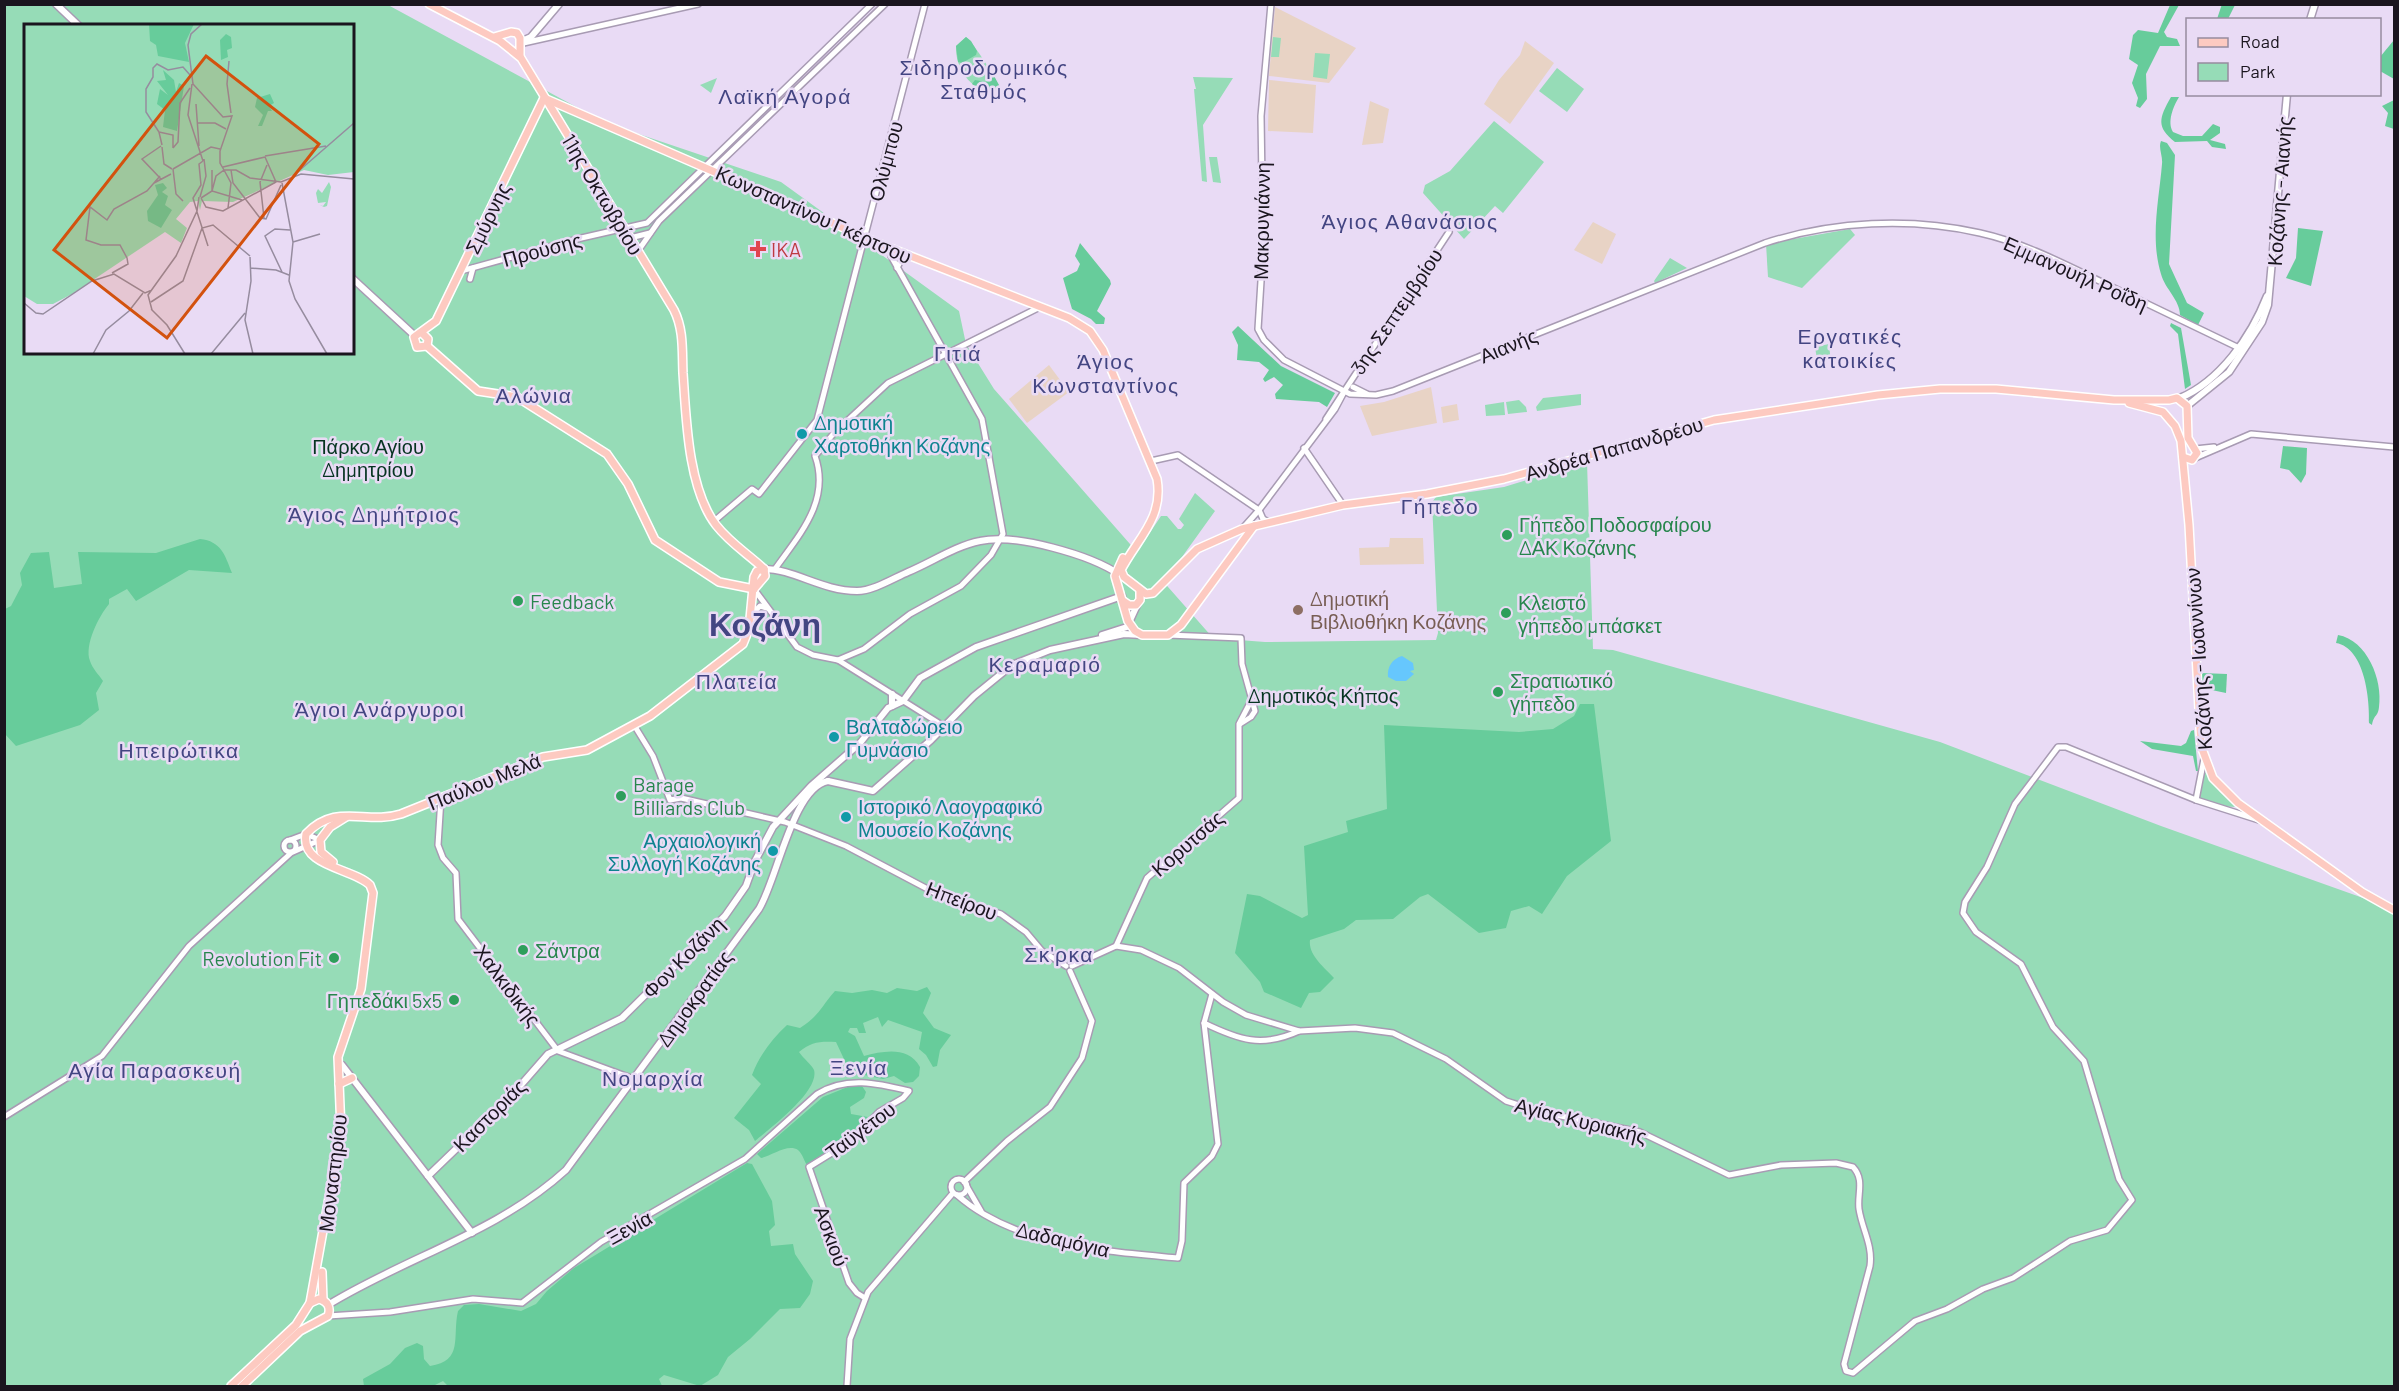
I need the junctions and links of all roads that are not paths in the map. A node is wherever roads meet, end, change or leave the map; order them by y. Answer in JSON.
{"nodes":[{"id":1,"x":56,"y":4,"type":"edge"},
{"id":2,"x":421,"y":4,"type":"edge"},
{"id":3,"x":559,"y":4,"type":"edge"},
{"id":4,"x":698,"y":4,"type":"edge"},
{"id":5,"x":872,"y":4,"type":"edge"},
{"id":6,"x":885,"y":4,"type":"edge"},
{"id":7,"x":1271,"y":4,"type":"edge"},
{"id":8,"x":430,"y":5,"type":"edge"},
{"id":9,"x":926,"y":5,"type":"edge"},
{"id":10,"x":77,"y":24,"type":"edge"},
{"id":11,"x":507,"y":34,"type":"junction"},
{"id":12,"x":492,"y":37,"type":"junction"},
{"id":13,"x":519,"y":41,"type":"junction"},
{"id":14,"x":508,"y":46,"type":"junction"},
{"id":15,"x":521,"y":58,"type":"junction"},
{"id":16,"x":2287,"y":96,"type":"edge"},
{"id":17,"x":544,"y":98,"type":"junction"},
{"id":18,"x":539,"y":113,"type":"junction"},
{"id":19,"x":554,"y":113,"type":"junction"},
{"id":20,"x":704,"y":166,"type":"junction"},
{"id":21,"x":713,"y":170,"type":"junction"},
{"id":22,"x":624,"y":229,"type":"junction"},
{"id":23,"x":1449,"y":232,"type":"dead end"},
{"id":24,"x":650,"y":233,"type":"junction"},
{"id":25,"x":865,"y":237,"type":"junction"},
{"id":26,"x":630,"y":238,"type":"junction"},
{"id":27,"x":890,"y":248,"type":"junction"},
{"id":28,"x":638,"y":251,"type":"junction"},
{"id":29,"x":909,"y":256,"type":"junction"},
{"id":30,"x":473,"y":268,"type":"junction"},
{"id":31,"x":897,"y":268,"type":"junction"},
{"id":32,"x":461,"y":270,"type":"junction"},
{"id":33,"x":470,"y":279,"type":"dead end"},
{"id":34,"x":354,"y":280,"type":"edge"},
{"id":35,"x":2271,"y":287,"type":"junction"},
{"id":36,"x":1646,"y":290,"type":"joint"},
{"id":37,"x":1031,"y":304,"type":"junction"},
{"id":38,"x":1040,"y":307,"type":"junction"},
{"id":39,"x":1029,"y":312,"type":"junction"},
{"id":40,"x":436,"y":321,"type":"junction"},
{"id":41,"x":442,"y":328,"type":"dead end"},
{"id":42,"x":419,"y":335,"type":"junction"},
{"id":43,"x":427,"y":346,"type":"junction"},
{"id":44,"x":2237,"y":347,"type":"junction"},
{"id":45,"x":946,"y":353,"type":"junction"},
{"id":46,"x":1350,"y":379,"type":"junction"},
{"id":47,"x":1337,"y":387,"type":"junction"},
{"id":48,"x":1353,"y":387,"type":"junction"},
{"id":49,"x":1344,"y":394,"type":"junction"},
{"id":50,"x":1368,"y":395,"type":"junction"},
{"id":51,"x":2180,"y":398,"type":"junction"},
{"id":52,"x":2114,"y":400,"type":"junction"},
{"id":53,"x":2169,"y":400,"type":"junction"},
{"id":54,"x":2187,"y":410,"type":"junction"},
{"id":55,"x":2168,"y":417,"type":"junction"},
{"id":56,"x":2219,"y":446,"type":"junction"},
{"id":57,"x":2394,"y":447,"type":"edge"},
{"id":58,"x":1304,"y":448,"type":"junction"},
{"id":59,"x":2194,"y":448,"type":"junction"},
{"id":60,"x":2183,"y":455,"type":"junction"},
{"id":61,"x":2195,"y":459,"type":"junction"},
{"id":62,"x":1151,"y":461,"type":"junction"},
{"id":63,"x":1155,"y":475,"type":"junction"},
{"id":64,"x":2187,"y":493,"type":"junction"},
{"id":65,"x":1343,"y":504,"type":"junction"},
{"id":66,"x":1260,"y":510,"type":"junction"},
{"id":67,"x":713,"y":522,"type":"junction"},
{"id":68,"x":1269,"y":522,"type":"junction"},
{"id":69,"x":1245,"y":528,"type":"junction"},
{"id":70,"x":1241,"y":537,"type":"junction"},
{"id":71,"x":1002,"y":538,"type":"junction"},
{"id":72,"x":1228,"y":558,"type":"junction"},
{"id":73,"x":775,"y":569,"type":"junction"},
{"id":74,"x":1115,"y":571,"type":"junction"},
{"id":75,"x":765,"y":572,"type":"junction"},
{"id":76,"x":1124,"y":577,"type":"junction"},
{"id":77,"x":1138,"y":589,"type":"junction"},
{"id":78,"x":754,"y":590,"type":"junction"},
{"id":79,"x":1122,"y":598,"type":"junction"},
{"id":80,"x":1138,"y":602,"type":"junction"},
{"id":81,"x":767,"y":608,"type":"junction"},
{"id":82,"x":751,"y":615,"type":"junction"},
{"id":83,"x":1129,"y":623,"type":"junction"},
{"id":84,"x":1181,"y":625,"type":"junction"},
{"id":85,"x":1142,"y":635,"type":"junction"},
{"id":86,"x":1168,"y":635,"type":"junction"},
{"id":87,"x":1185,"y":636,"type":"junction"},
{"id":88,"x":1085,"y":642,"type":"junction"},
{"id":89,"x":838,"y":660,"type":"junction"},
{"id":90,"x":892,"y":694,"type":"junction"},
{"id":91,"x":903,"y":701,"type":"junction"},
{"id":92,"x":1251,"y":701,"type":"junction"},
{"id":93,"x":892,"y":706,"type":"junction"},
{"id":94,"x":1239,"y":724,"type":"junction"},
{"id":95,"x":634,"y":725,"type":"junction"},
{"id":96,"x":945,"y":727,"type":"junction"},
{"id":97,"x":2204,"y":759,"type":"junction"},
{"id":98,"x":825,"y":772,"type":"junction"},
{"id":99,"x":828,"y":781,"type":"junction"},
{"id":100,"x":441,"y":798,"type":"junction"},
{"id":101,"x":2196,"y":800,"type":"junction"},
{"id":102,"x":353,"y":816,"type":"junction"},
{"id":103,"x":778,"y":821,"type":"junction"},
{"id":104,"x":2265,"y":822,"type":"junction"},
{"id":105,"x":793,"y":825,"type":"junction"},
{"id":106,"x":306,"y":834,"type":"junction"},
{"id":107,"x":290,"y":840,"type":"junction"},
{"id":108,"x":320,"y":840,"type":"junction"},
{"id":109,"x":306,"y":847,"type":"junction"},
{"id":110,"x":289,"y":851,"type":"junction"},
{"id":111,"x":2394,"y":910,"type":"edge"},
{"id":112,"x":1116,"y":946,"type":"junction"},
{"id":113,"x":1069,"y":968,"type":"junction"},
{"id":114,"x":1212,"y":994,"type":"junction"},
{"id":115,"x":1204,"y":1023,"type":"junction"},
{"id":116,"x":1292,"y":1028,"type":"junction"},
{"id":117,"x":1299,"y":1031,"type":"junction"},
{"id":118,"x":1291,"y":1035,"type":"junction"},
{"id":119,"x":558,"y":1051,"type":"junction"},
{"id":120,"x":548,"y":1054,"type":"joint"},
{"id":121,"x":342,"y":1065,"type":"junction"},
{"id":122,"x":352,"y":1078,"type":"junction"},
{"id":123,"x":634,"y":1079,"type":"junction"},
{"id":124,"x":341,"y":1083,"type":"junction"},
{"id":125,"x":909,"y":1091,"type":"joint"},
{"id":126,"x":4,"y":1117,"type":"edge"},
{"id":127,"x":809,"y":1167,"type":"joint"},
{"id":128,"x":428,"y":1176,"type":"junction"},
{"id":129,"x":965,"y":1184,"type":"junction"},
{"id":130,"x":955,"y":1194,"type":"junction"},
{"id":131,"x":983,"y":1215,"type":"junction"},
{"id":132,"x":472,"y":1233,"type":"junction"},
{"id":133,"x":865,"y":1298,"type":"junction"},
{"id":134,"x":326,"y":1302,"type":"junction"},
{"id":135,"x":309,"y":1306,"type":"junction"},
{"id":136,"x":328,"y":1316,"type":"junction"},
{"id":137,"x":318,"y":1321,"type":"junction"},
{"id":138,"x":246,"y":1374,"type":"junction"},
{"id":139,"x":231,"y":1386,"type":"edge"},
{"id":140,"x":244,"y":1386,"type":"edge"},
{"id":141,"x":847,"y":1386,"type":"edge"}],
"edges":[{"from":1,"to":10,"type":"main road"},
{"from":2,"to":8,"type":"main road","name":"11ης Οκτωβρίου"},
{"from":3,"to":13,"type":"main road"},
{"from":4,"to":13,"type":"street"},
{"from":5,"to":20,"type":"street","name":"Προύσης"},
{"from":6,"to":21,"type":"street"},
{"from":7,"to":47,"type":"street","name":"Μακρυγιάννη"},
{"from":8,"to":12,"type":"main road","name":"11ης Οκτωβρίου"},
{"from":9,"to":25,"type":"street","name":"Ολύμπου"},
{"from":11,"to":12,"type":"main road"},
{"from":11,"to":13,"type":"main road"},
{"from":11,"to":14,"type":"main road"},
{"from":12,"to":14,"type":"main road","name":"11ης Οκτωβρίου"},
{"from":13,"to":14,"type":"main road"},
{"from":13,"to":15,"type":"main road","name":"11ης Οκτωβρίου"},
{"from":14,"to":15,"type":"main road","name":"11ης Οκτωβρίου"},
{"from":15,"to":17,"type":"main road","name":"11ης Οκτωβρίου"},
{"from":16,"to":35,"type":"main road","name":"Κοζάνης - Αιανής"},
{"from":17,"to":18,"type":"main road","name":"Σμύρνης"},
{"from":17,"to":19,"type":"main road","name":"11ης Οκτωβρίου"},
{"from":17,"to":20,"type":"main road","name":"Κωνσταντίνου Γκέρτσου"},
{"from":18,"to":19,"type":"main road"},
{"from":18,"to":32,"type":"main road","name":"Σμύρνης"},
{"from":19,"to":22,"type":"main road","name":"11ης Οκτωβρίου"},
{"from":20,"to":21,"type":"main road","name":"Κωνσταντίνου Γκέρτσου"},
{"from":20,"to":22,"type":"street","name":"Προύσης"},
{"from":21,"to":24,"type":"street"},
{"from":21,"to":25,"type":"main road","name":"Κωνσταντίνου Γκέρτσου"},
{"from":22,"to":26,"type":"main road","name":"11ης Οκτωβρίου"},
{"from":22,"to":30,"type":"street","name":"Προύσης"},
{"from":23,"to":46,"type":"street","name":"3ης Σεπτεμβρίου"},
{"from":24,"to":26,"type":"street"},
{"from":24,"to":28,"type":"street"},
{"from":25,"to":27,"type":"main road","name":"Κωνσταντίνου Γκέρτσου"},
{"from":25,"to":67,"type":"street","name":"Ολύμπου"},
{"from":26,"to":28,"type":"main road","name":"11ης Οκτωβρίου"},
{"from":27,"to":29,"type":"main road","name":"Κωνσταντίνου Γκέρτσου"},
{"from":27,"to":31,"type":"street"},
{"from":28,"to":67,"type":"main road","name":"11ης Οκτωβρίου"},
{"from":29,"to":31,"type":"street"},
{"from":29,"to":37,"type":"main road","name":"Κωνσταντίνου Γκέρτσου"},
{"from":30,"to":32,"type":"street","name":"Προύσης"},
{"from":30,"to":33,"type":"street"},
{"from":31,"to":45,"type":"street"},
{"from":32,"to":40,"type":"main road","name":"Σμύρνης"},
{"from":34,"to":42,"type":"main road"},
{"from":35,"to":44,"type":"main road","name":"Κοζάνης - Αιανής"},
{"from":35,"to":54,"type":"main road","name":"Κοζάνης - Αιανής"},
{"from":36,"to":44,"type":"street","name":"Εμμανουήλ Ροΐδη"},
{"from":36,"to":50,"type":"street","name":"Αιανής"},
{"from":37,"to":38,"type":"main road","name":"Κωνσταντίνου Γκέρτσου"},
{"from":37,"to":39,"type":"street"},
{"from":38,"to":39,"type":"street"},
{"from":38,"to":62,"type":"main road","name":"Κωνσταντίνου Γκέρτσου"},
{"from":39,"to":45,"type":"street"},
{"from":40,"to":41,"type":"main road"},
{"from":40,"to":42,"type":"main road","name":"Σμύρνης"},
{"from":42,"to":43,"type":"main road"},
{"from":42,"to":43,"type":"main road"},
{"from":43,"to":78,"type":"main road"},
{"from":44,"to":51,"type":"main road","name":"Κοζάνης - Αιανής"},
{"from":45,"to":71,"type":"street"},
{"from":45,"to":73,"type":"street"},
{"from":46,"to":47,"type":"street"},
{"from":46,"to":48,"type":"street"},
{"from":46,"to":49,"type":"street","name":"3ης Σεπτεμβρίου"},
{"from":47,"to":49,"type":"street","name":"Μακρυγιάννη"},
{"from":48,"to":49,"type":"street","name":"3ης Σεπτεμβρίου"},
{"from":48,"to":50,"type":"street"},
{"from":49,"to":50,"type":"street","name":"Αιανής"},
{"from":49,"to":58,"type":"street","name":"3ης Σεπτεμβρίου"},
{"from":51,"to":53,"type":"main road"},
{"from":51,"to":54,"type":"main road"},
{"from":52,"to":53,"type":"main road","name":"Ανδρέα Παπανδρέου"},
{"from":52,"to":55,"type":"main road","name":"Ανδρέα Παπανδρέου"},
{"from":52,"to":65,"type":"main road","name":"Ανδρέα Παπανδρέου"},
{"from":53,"to":55,"type":"main road"},
{"from":54,"to":55,"type":"main road"},
{"from":54,"to":59,"type":"main road"},
{"from":55,"to":60,"type":"main road","name":"Κοζάνης - Ιωαννίνων"},
{"from":56,"to":57,"type":"street"},
{"from":56,"to":59,"type":"street"},
{"from":56,"to":61,"type":"street"},
{"from":58,"to":65,"type":"street"},
{"from":58,"to":66,"type":"street","name":"3ης Σεπτεμβρίου"},
{"from":59,"to":60,"type":"main road"},
{"from":59,"to":61,"type":"main road","name":"Κοζάνης - Ιωαννίνων"},
{"from":60,"to":61,"type":"main road"},
{"from":60,"to":64,"type":"main road","name":"Κοζάνης - Ιωαννίνων"},
{"from":61,"to":64,"type":"main road","name":"Κοζάνης - Ιωαννίνων"},
{"from":62,"to":63,"type":"main road"},
{"from":62,"to":66,"type":"street"},
{"from":63,"to":74,"type":"main road"},
{"from":63,"to":76,"type":"main road"},
{"from":64,"to":97,"type":"main road","name":"Κοζάνης - Ιωαννίνων"},
{"from":65,"to":68,"type":"main road","name":"Ανδρέα Παπανδρέου"},
{"from":66,"to":68,"type":"street"},
{"from":66,"to":69,"type":"street","name":"3ης Σεπτεμβρίου"},
{"from":67,"to":75,"type":"main road"},
{"from":68,"to":69,"type":"main road","name":"Ανδρέα Παπανδρέου"},
{"from":69,"to":70,"type":"main road","name":"3ης Σεπτεμβρίου"},
{"from":69,"to":70,"type":"main road"},
{"from":69,"to":72,"type":"main road","name":"3ης Σεπτεμβρίου"},
{"from":69,"to":77,"type":"main road","name":"Ανδρέα Παπανδρέου"},
{"from":70,"to":72,"type":"main road","name":"3ης Σεπτεμβρίου"},
{"from":71,"to":73,"type":"main road"},
{"from":71,"to":74,"type":"main road"},
{"from":71,"to":89,"type":"street"},
{"from":72,"to":84,"type":"main road","name":"3ης Σεπτεμβρίου"},
{"from":73,"to":75,"type":"main road"},
{"from":74,"to":76,"type":"main road"},
{"from":74,"to":79,"type":"main road"},
{"from":75,"to":78,"type":"main road"},
{"from":76,"to":77,"type":"main road"},
{"from":77,"to":79,"type":"main road"},
{"from":77,"to":80,"type":"main road"},
{"from":78,"to":81,"type":"street"},
{"from":78,"to":82,"type":"main road","name":"Παύλου Μελά"},
{"from":79,"to":80,"type":"main road"},
{"from":79,"to":83,"type":"main road"},
{"from":79,"to":91,"type":"main road"},
{"from":80,"to":83,"type":"main road"},
{"from":81,"to":82,"type":"street"},
{"from":81,"to":89,"type":"street"},
{"from":82,"to":95,"type":"main road","name":"Παύλου Μελά"},
{"from":83,"to":85,"type":"main road"},
{"from":83,"to":88,"type":"main road"},
{"from":84,"to":86,"type":"main road","name":"3ης Σεπτεμβρίου"},
{"from":84,"to":87,"type":"street"},
{"from":85,"to":86,"type":"main road"},
{"from":85,"to":88,"type":"main road"},
{"from":86,"to":87,"type":"street"},
{"from":87,"to":92,"type":"street"},
{"from":88,"to":96,"type":"main road"},
{"from":89,"to":90,"type":"street"},
{"from":90,"to":91,"type":"street"},
{"from":90,"to":93,"type":"main road"},
{"from":91,"to":93,"type":"main road"},
{"from":91,"to":96,"type":"street"},
{"from":92,"to":94,"type":"street"},
{"from":92,"to":94,"type":"street"},
{"from":93,"to":98,"type":"main road","name":"Φον Κοζάνη"},
{"from":94,"to":112,"type":"street","name":"Κορυτσάς"},
{"from":95,"to":100,"type":"main road","name":"Παύλου Μελά"},
{"from":95,"to":103,"type":"street","name":"Ηπείρου"},
{"from":96,"to":99,"type":"main road"},
{"from":97,"to":101,"type":"street"},
{"from":97,"to":104,"type":"main road","name":"Κοζάνης - Ιωαννίνων"},
{"from":98,"to":99,"type":"main road"},
{"from":98,"to":103,"type":"main road","name":"Φον Κοζάνη"},
{"from":99,"to":105,"type":"main road","name":"Δημοκρατίας"},
{"from":100,"to":102,"type":"main road","name":"Παύλου Μελά"},
{"from":100,"to":119,"type":"street","name":"Χαλκιδικής"},
{"from":101,"to":104,"type":"street"},
{"from":101,"to":117,"type":"street","name":"Αγίας Κυριακής"},
{"from":102,"to":106,"type":"main road","name":"Παύλου Μελά"},
{"from":102,"to":108,"type":"main road"},
{"from":103,"to":105,"type":"street","name":"Ηπείρου"},
{"from":103,"to":119,"type":"main road","name":"Φον Κοζάνη"},
{"from":104,"to":111,"type":"main road","name":"Κοζάνης - Ιωαννίνων"},
{"from":105,"to":113,"type":"street","name":"Ηπείρου"},
{"from":105,"to":123,"type":"main road","name":"Δημοκρατίας"},
{"from":106,"to":107,"type":"street"},
{"from":106,"to":108,"type":"street"},
{"from":106,"to":109,"type":"main road"},
{"from":107,"to":110,"type":"street"},
{"from":107,"to":110,"type":"street"},
{"from":108,"to":109,"type":"street"},
{"from":108,"to":121,"type":"main road","name":"Μοναστηρίου"},
{"from":109,"to":110,"type":"street"},
{"from":109,"to":124,"type":"main road","name":"Μοναστηρίου"},
{"from":110,"to":126,"type":"street"},
{"from":112,"to":113,"type":"street"},
{"from":112,"to":114,"type":"street","name":"Αγίας Κυριακής"},
{"from":113,"to":129,"type":"street"},
{"from":114,"to":115,"type":"street"},
{"from":114,"to":116,"type":"street","name":"Αγίας Κυριακής"},
{"from":115,"to":118,"type":"street"},
{"from":115,"to":131,"type":"street","name":"Δαδαμόγια"},
{"from":116,"to":117,"type":"street","name":"Αγίας Κυριακής"},
{"from":116,"to":118,"type":"street"},
{"from":117,"to":118,"type":"street"},
{"from":119,"to":120,"type":"main road","name":"Φον Κοζάνη"},
{"from":119,"to":123,"type":"street"},
{"from":120,"to":128,"type":"main road","name":"Καστοριάς"},
{"from":121,"to":122,"type":"main road"},
{"from":121,"to":124,"type":"main road","name":"Μοναστηρίου"},
{"from":122,"to":124,"type":"main road"},
{"from":122,"to":128,"type":"main road"},
{"from":123,"to":132,"type":"main road","name":"Δημοκρατίας"},
{"from":124,"to":134,"type":"main road","name":"Μοναστηρίου"},
{"from":124,"to":135,"type":"main road","name":"Μοναστηρίου"},
{"from":125,"to":127,"type":"street","name":"Ταϋγέτου"},
{"from":125,"to":136,"type":"street","name":"Ξενία"},
{"from":127,"to":133,"type":"street","name":"Ασκιού"},
{"from":128,"to":132,"type":"main road"},
{"from":129,"to":130,"type":"street"},
{"from":129,"to":130,"type":"street"},
{"from":129,"to":131,"type":"street"},
{"from":130,"to":131,"type":"street","name":"Δαδαμόγια"},
{"from":130,"to":133,"type":"street"},
{"from":132,"to":134,"type":"main road","name":"Δημοκρατίας"},
{"from":133,"to":141,"type":"street"},
{"from":134,"to":135,"type":"main road"},
{"from":134,"to":136,"type":"main road"},
{"from":135,"to":137,"type":"main road"},
{"from":135,"to":138,"type":"main road"},
{"from":136,"to":137,"type":"main road"},
{"from":137,"to":140,"type":"main road"},
{"from":138,"to":139,"type":"main road"},
{"from":138,"to":140,"type":"street"}]}
